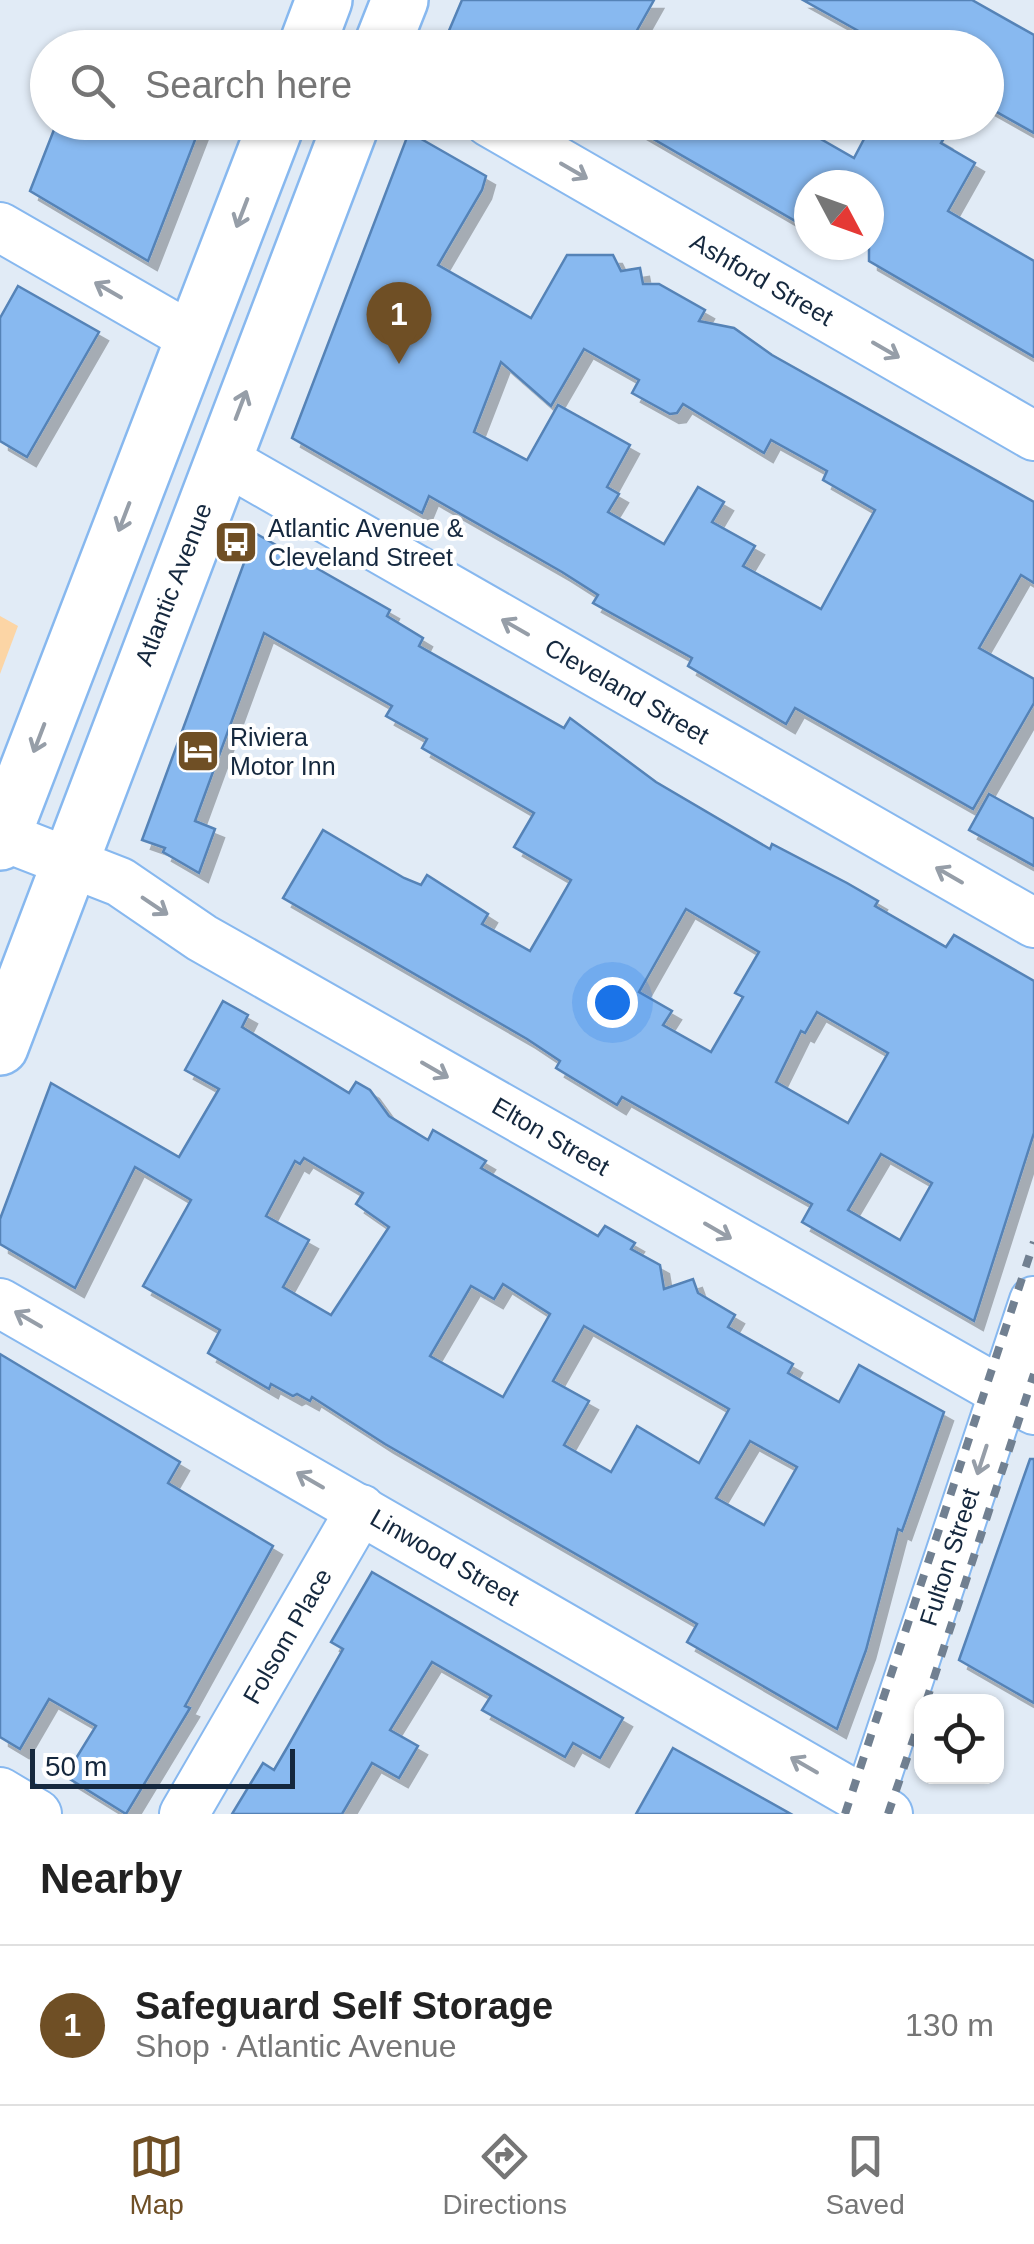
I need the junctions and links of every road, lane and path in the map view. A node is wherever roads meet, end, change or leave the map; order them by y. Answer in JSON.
{"nodes":[{"id":1,"x":324,"y":0,"type":"edge"},
{"id":2,"x":400,"y":0,"type":"edge"},
{"id":3,"x":313,"y":30,"type":"edge"},
{"id":4,"x":388,"y":30,"type":"edge"},
{"id":5,"x":270,"y":140,"type":"edge"},
{"id":6,"x":345,"y":140,"type":"edge"},
{"id":7,"x":520,"y":140,"type":"edge"},
{"id":8,"x":0,"y":227,"type":"edge"},
{"id":9,"x":194,"y":338,"type":"junction"},
{"id":10,"x":1034,"y":436,"type":"edge"},
{"id":11,"x":221,"y":458,"type":"junction"},
{"id":12,"x":1,"y":839,"type":"edge"},
{"id":13,"x":69,"y":862,"type":"junction"},
{"id":14,"x":1034,"y":923,"type":"edge"},
{"id":15,"x":0,"y":1047,"type":"edge"},
{"id":16,"x":1034,"y":1300,"type":"edge"},
{"id":17,"x":0,"y":1302,"type":"edge"},
{"id":18,"x":1019,"y":1401,"type":"edge"},
{"id":19,"x":361,"y":1509,"type":"junction"},
{"id":20,"x":0,"y":1792,"type":"edge"},
{"id":21,"x":873,"y":1810,"type":"edge"},
{"id":22,"x":36,"y":1814,"type":"edge"},
{"id":23,"x":184,"y":1814,"type":"edge"}],
"edges":[{"from":1,"to":3,"type":"main road"},
{"from":2,"to":4,"type":"main road"},
{"from":5,"to":9,"type":"main road","one_way":true},
{"from":11,"to":6,"type":"main road","name":"Atlantic Avenue","one_way":true},
{"from":7,"to":10,"type":"street","name":"Ashford Street","one_way":true},
{"from":9,"to":8,"type":"street","one_way":true},
{"from":9,"to":12,"type":"main road","one_way":true},
{"from":11,"to":13,"type":"main road","name":"Atlantic Avenue"},
{"from":14,"to":11,"type":"street","name":"Cleveland Street","one_way":true},
{"from":12,"to":13,"type":"street","name":"Elton Street"},
{"from":13,"to":15,"type":"main road","name":"Atlantic Avenue"},
{"from":13,"to":18,"type":"street","name":"Elton Street","one_way":true},
{"from":16,"to":18,"type":"street","name":"Fulton Street"},
{"from":19,"to":17,"type":"street","name":"Linwood Street","one_way":true},
{"from":18,"to":21,"type":"street","name":"Fulton Street","one_way":true},
{"from":21,"to":19,"type":"street","name":"Linwood Street","one_way":true},
{"from":19,"to":23,"type":"street","name":"Folsom Place"},
{"from":20,"to":22,"type":"street"}]}
